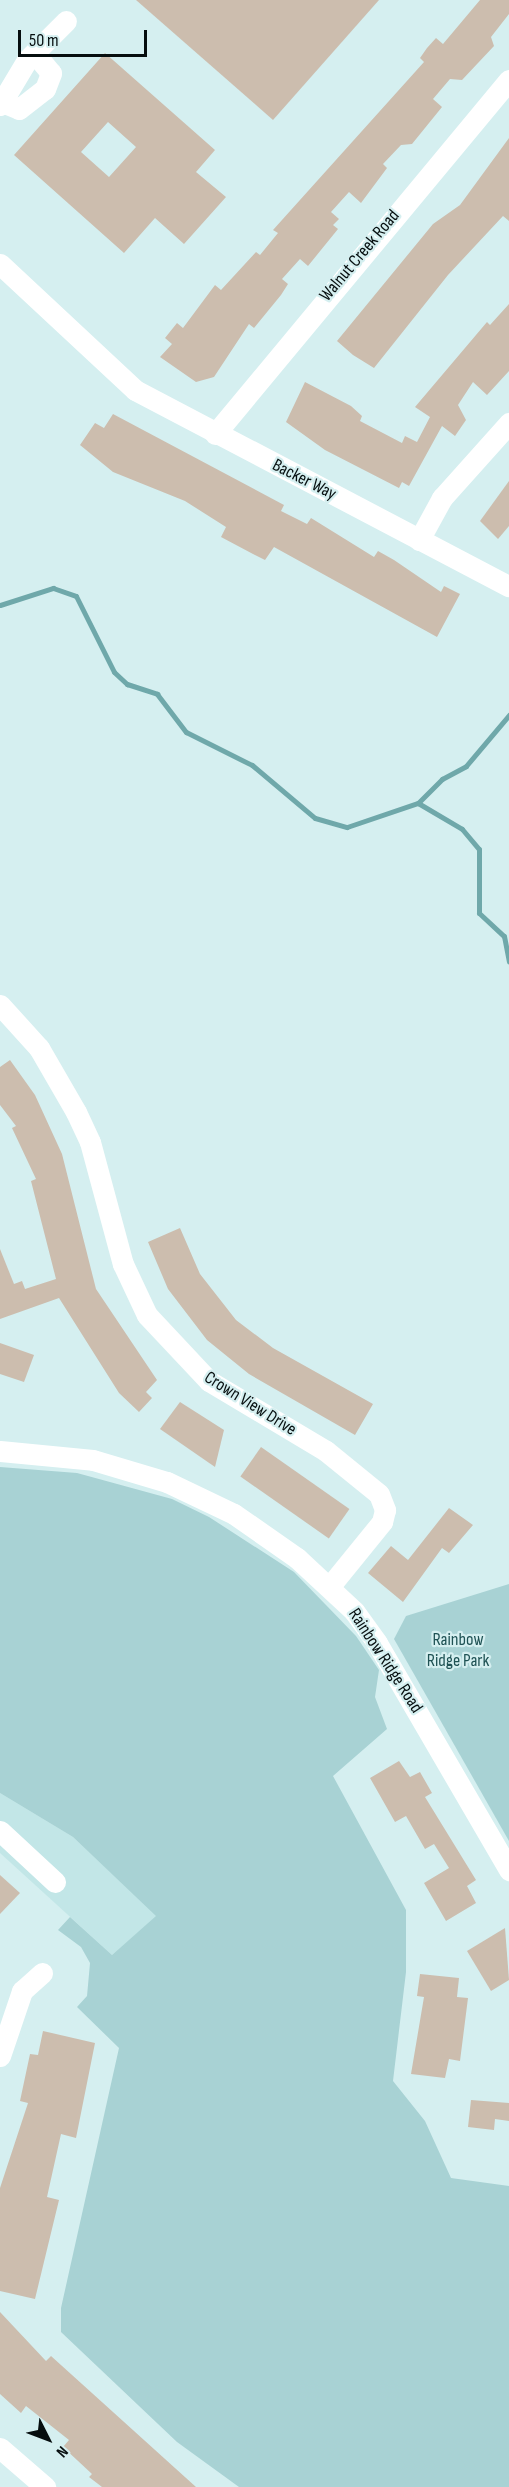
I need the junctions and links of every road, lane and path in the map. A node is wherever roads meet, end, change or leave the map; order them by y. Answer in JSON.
{"nodes":[{"id":1,"x":66,"y":21,"type":"dead end"},
{"id":2,"x":34,"y":53,"type":"junction"},
{"id":3,"x":509,"y":80,"type":"edge"},
{"id":4,"x":1,"y":104,"type":"edge"},
{"id":5,"x":0,"y":264,"type":"edge"},
{"id":6,"x":509,"y":423,"type":"edge"},
{"id":7,"x":214,"y":434,"type":"junction"},
{"id":8,"x":419,"y":540,"type":"junction"},
{"id":9,"x":509,"y":586,"type":"edge"},
{"id":10,"x":0,"y":1005,"type":"edge"},
{"id":11,"x":0,"y":1451,"type":"edge"},
{"id":12,"x":330,"y":1586,"type":"junction"},
{"id":13,"x":0,"y":1831,"type":"edge"},
{"id":14,"x":509,"y":1870,"type":"edge"},
{"id":15,"x":55,"y":1882,"type":"dead end"},
{"id":16,"x":42,"y":1973,"type":"dead end"},
{"id":17,"x":0,"y":2055,"type":"edge"},
{"id":18,"x":0,"y":2448,"type":"edge"},
{"id":19,"x":45,"y":2487,"type":"edge"}],
"edges":[{"from":1,"to":2,"type":"street"},
{"from":2,"to":4,"type":"street"},
{"from":2,"to":4,"type":"street"},
{"from":3,"to":7,"type":"street","name":"Walnut Creek Road"},
{"from":5,"to":7,"type":"street","name":"Backer Way"},
{"from":6,"to":8,"type":"street"},
{"from":7,"to":8,"type":"street","name":"Backer Way"},
{"from":8,"to":9,"type":"street","name":"Backer Way"},
{"from":10,"to":12,"type":"street","name":"Crown View Drive"},
{"from":11,"to":12,"type":"street","name":"Rainbow Ridge Road"},
{"from":12,"to":14,"type":"street","name":"Rainbow Ridge Road"},
{"from":13,"to":15,"type":"street"},
{"from":16,"to":17,"type":"street"},
{"from":18,"to":19,"type":"street"}]}
